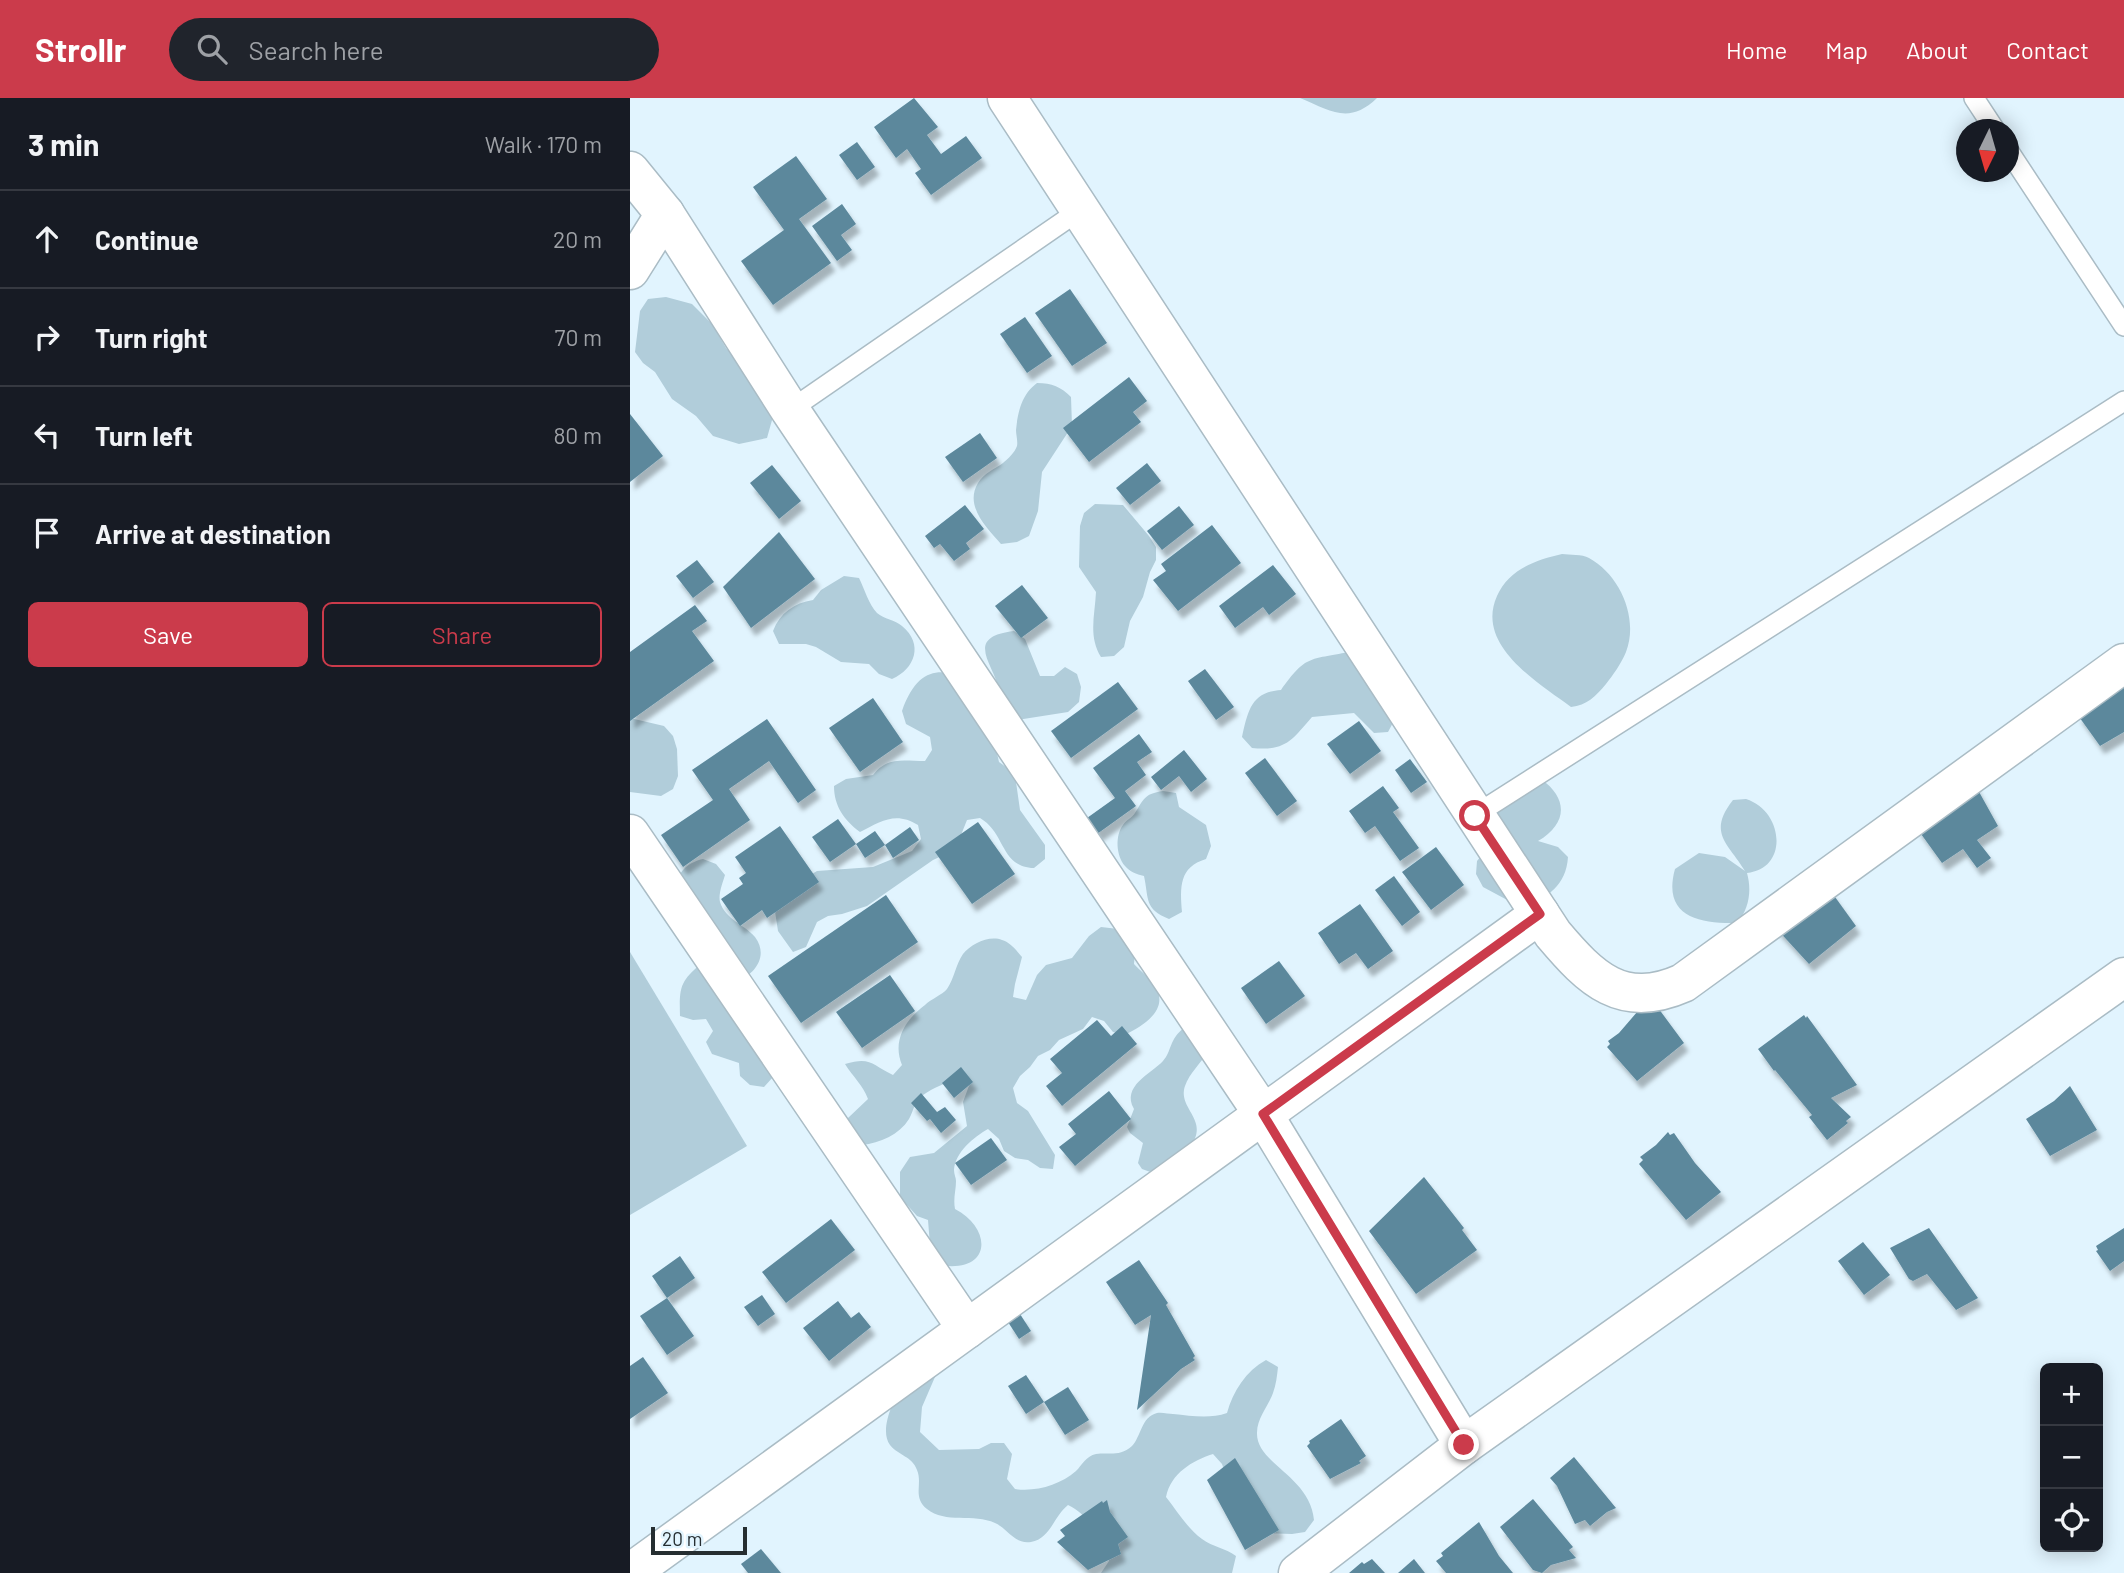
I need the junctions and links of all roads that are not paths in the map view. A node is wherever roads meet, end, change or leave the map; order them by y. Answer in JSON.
{"nodes":[{"id":1,"x":1007,"y":98,"type":"edge"},
{"id":2,"x":1974,"y":98,"type":"edge"},
{"id":3,"x":1988,"y":119,"type":"edge"},
{"id":4,"x":2019,"y":167,"type":"edge"},
{"id":5,"x":630,"y":171,"type":"edge"},
{"id":6,"x":1080,"y":210,"type":"junction"},
{"id":7,"x":665,"y":214,"type":"junction"},
{"id":8,"x":630,"y":270,"type":"edge"},
{"id":9,"x":2124,"y":326,"type":"edge"},
{"id":10,"x":2124,"y":401,"type":"edge"},
{"id":11,"x":790,"y":410,"type":"junction"},
{"id":12,"x":2124,"y":663,"type":"edge"},
{"id":13,"x":1475,"y":816,"type":"junction"},
{"id":14,"x":630,"y":834,"type":"edge"},
{"id":15,"x":1540,"y":914,"type":"junction"},
{"id":16,"x":2124,"y":977,"type":"edge"},
{"id":17,"x":1263,"y":1114,"type":"junction"},
{"id":18,"x":967,"y":1329,"type":"junction"},
{"id":19,"x":1464,"y":1445,"type":"junction"},
{"id":20,"x":636,"y":1564,"type":"edge"},
{"id":21,"x":1298,"y":1573,"type":"edge"}],
"edges":[{"from":1,"to":6,"type":"street"},
{"from":2,"to":3,"type":"lane"},
{"from":4,"to":9,"type":"lane"},
{"from":5,"to":7,"type":"street"},
{"from":6,"to":11,"type":"lane"},
{"from":6,"to":13,"type":"street"},
{"from":7,"to":8,"type":"street"},
{"from":7,"to":11,"type":"street"},
{"from":10,"to":13,"type":"lane"},
{"from":11,"to":17,"type":"street"},
{"from":12,"to":15,"type":"street"},
{"from":13,"to":15,"type":"street"},
{"from":14,"to":18,"type":"street"},
{"from":15,"to":17,"type":"street"},
{"from":16,"to":19,"type":"street"},
{"from":17,"to":18,"type":"street"},
{"from":17,"to":19,"type":"street"},
{"from":18,"to":20,"type":"street"},
{"from":19,"to":21,"type":"street"}]}
